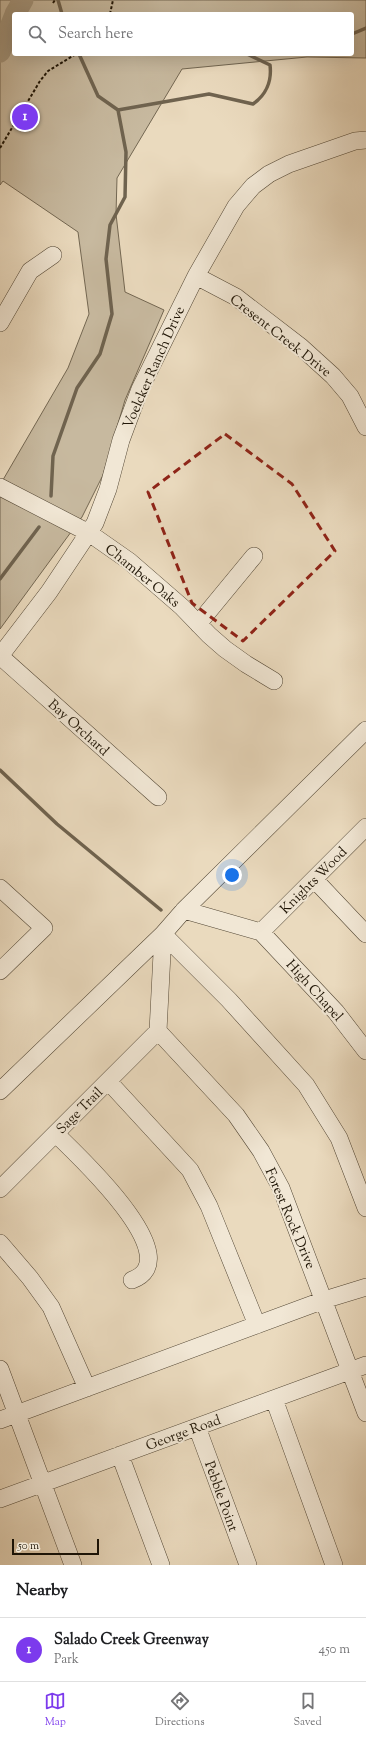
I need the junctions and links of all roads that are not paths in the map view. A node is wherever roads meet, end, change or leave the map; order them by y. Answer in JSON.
{"nodes":[{"id":1,"x":366,"y":140,"type":"edge"},
{"id":2,"x":53,"y":255,"type":"dead end"},
{"id":3,"x":196,"y":276,"type":"junction"},
{"id":4,"x":0,"y":322,"type":"edge"},
{"id":5,"x":366,"y":427,"type":"edge"},
{"id":6,"x":0,"y":487,"type":"edge"},
{"id":7,"x":90,"y":533,"type":"junction"},
{"id":8,"x":254,"y":556,"type":"dead end"},
{"id":9,"x":198,"y":624,"type":"junction"},
{"id":10,"x":0,"y":656,"type":"edge"},
{"id":11,"x":274,"y":681,"type":"dead end"},
{"id":12,"x":363,"y":740,"type":"edge"},
{"id":13,"x":158,"y":797,"type":"dead end"},
{"id":14,"x":366,"y":829,"type":"edge"},
{"id":15,"x":314,"y":879,"type":"junction"},
{"id":16,"x":0,"y":888,"type":"edge"},
{"id":17,"x":184,"y":910,"type":"junction"},
{"id":18,"x":261,"y":932,"type":"junction"},
{"id":19,"x":163,"y":934,"type":"junction"},
{"id":20,"x":366,"y":934,"type":"edge"},
{"id":21,"x":0,"y":971,"type":"edge"},
{"id":22,"x":158,"y":1030,"type":"junction"},
{"id":23,"x":366,"y":1051,"type":"edge"},
{"id":24,"x":108,"y":1081,"type":"junction"},
{"id":25,"x":0,"y":1091,"type":"edge"},
{"id":26,"x":56,"y":1134,"type":"junction"},
{"id":27,"x":0,"y":1189,"type":"edge"},
{"id":28,"x":366,"y":1208,"type":"edge"},
{"id":29,"x":0,"y":1243,"type":"edge"},
{"id":30,"x":132,"y":1280,"type":"dead end"},
{"id":31,"x":366,"y":1287,"type":"edge"},
{"id":32,"x":324,"y":1300,"type":"junction"},
{"id":33,"x":257,"y":1325,"type":"junction"},
{"id":34,"x":358,"y":1368,"type":"edge"},
{"id":35,"x":0,"y":1369,"type":"edge"},
{"id":36,"x":87,"y":1388,"type":"junction"},
{"id":37,"x":274,"y":1398,"type":"junction"},
{"id":38,"x":366,"y":1413,"type":"edge"},
{"id":39,"x":18,"y":1415,"type":"junction"},
{"id":40,"x":0,"y":1420,"type":"edge"},
{"id":41,"x":197,"y":1427,"type":"junction"},
{"id":42,"x":120,"y":1455,"type":"junction"},
{"id":43,"x":43,"y":1483,"type":"junction"},
{"id":44,"x":0,"y":1499,"type":"edge"},
{"id":45,"x":73,"y":1565,"type":"edge"},
{"id":46,"x":161,"y":1565,"type":"edge"},
{"id":47,"x":248,"y":1565,"type":"edge"},
{"id":48,"x":334,"y":1565,"type":"edge"}],
"edges":[{"from":1,"to":3,"type":"street","name":"Voelcker Ranch Drive"},
{"from":2,"to":4,"type":"street"},
{"from":3,"to":5,"type":"street","name":"Cresent Creek Drive"},
{"from":3,"to":7,"type":"street","name":"Voelcker Ranch Drive"},
{"from":6,"to":7,"type":"street","name":"Chamber Oaks"},
{"from":7,"to":9,"type":"street","name":"Chamber Oaks"},
{"from":7,"to":10,"type":"street","name":"Voelcker Ranch Drive"},
{"from":8,"to":9,"type":"street"},
{"from":9,"to":11,"type":"street","name":"Chamber Oaks"},
{"from":10,"to":13,"type":"street","name":"Bay Orchard"},
{"from":12,"to":17,"type":"street"},
{"from":14,"to":15,"type":"street","name":"Knights Wood"},
{"from":15,"to":18,"type":"street","name":"Knights Wood"},
{"from":15,"to":20,"type":"street"},
{"from":16,"to":21,"type":"street"},
{"from":17,"to":18,"type":"street"},
{"from":17,"to":19,"type":"street"},
{"from":18,"to":23,"type":"street","name":"High Chapel"},
{"from":19,"to":22,"type":"street"},
{"from":19,"to":25,"type":"street"},
{"from":19,"to":28,"type":"street"},
{"from":22,"to":24,"type":"street","name":"Sage Trail"},
{"from":22,"to":32,"type":"street","name":"Forest Rock Drive"},
{"from":24,"to":26,"type":"street","name":"Sage Trail"},
{"from":24,"to":33,"type":"street"},
{"from":26,"to":27,"type":"street","name":"Sage Trail"},
{"from":26,"to":30,"type":"street"},
{"from":29,"to":36,"type":"street"},
{"from":31,"to":32,"type":"street"},
{"from":32,"to":33,"type":"street"},
{"from":32,"to":34,"type":"street","name":"Forest Rock Drive"},
{"from":33,"to":36,"type":"street"},
{"from":34,"to":37,"type":"street","name":"George Road"},
{"from":34,"to":38,"type":"street","name":"Forest Rock Drive"},
{"from":35,"to":39,"type":"street"},
{"from":36,"to":39,"type":"street"},
{"from":37,"to":41,"type":"street","name":"George Road"},
{"from":37,"to":48,"type":"street"},
{"from":39,"to":40,"type":"street"},
{"from":39,"to":43,"type":"street"},
{"from":41,"to":42,"type":"street","name":"George Road"},
{"from":41,"to":47,"type":"street","name":"Pebble Point"},
{"from":42,"to":43,"type":"street","name":"George Road"},
{"from":42,"to":46,"type":"street"},
{"from":43,"to":44,"type":"street","name":"George Road"},
{"from":43,"to":45,"type":"street"}]}
